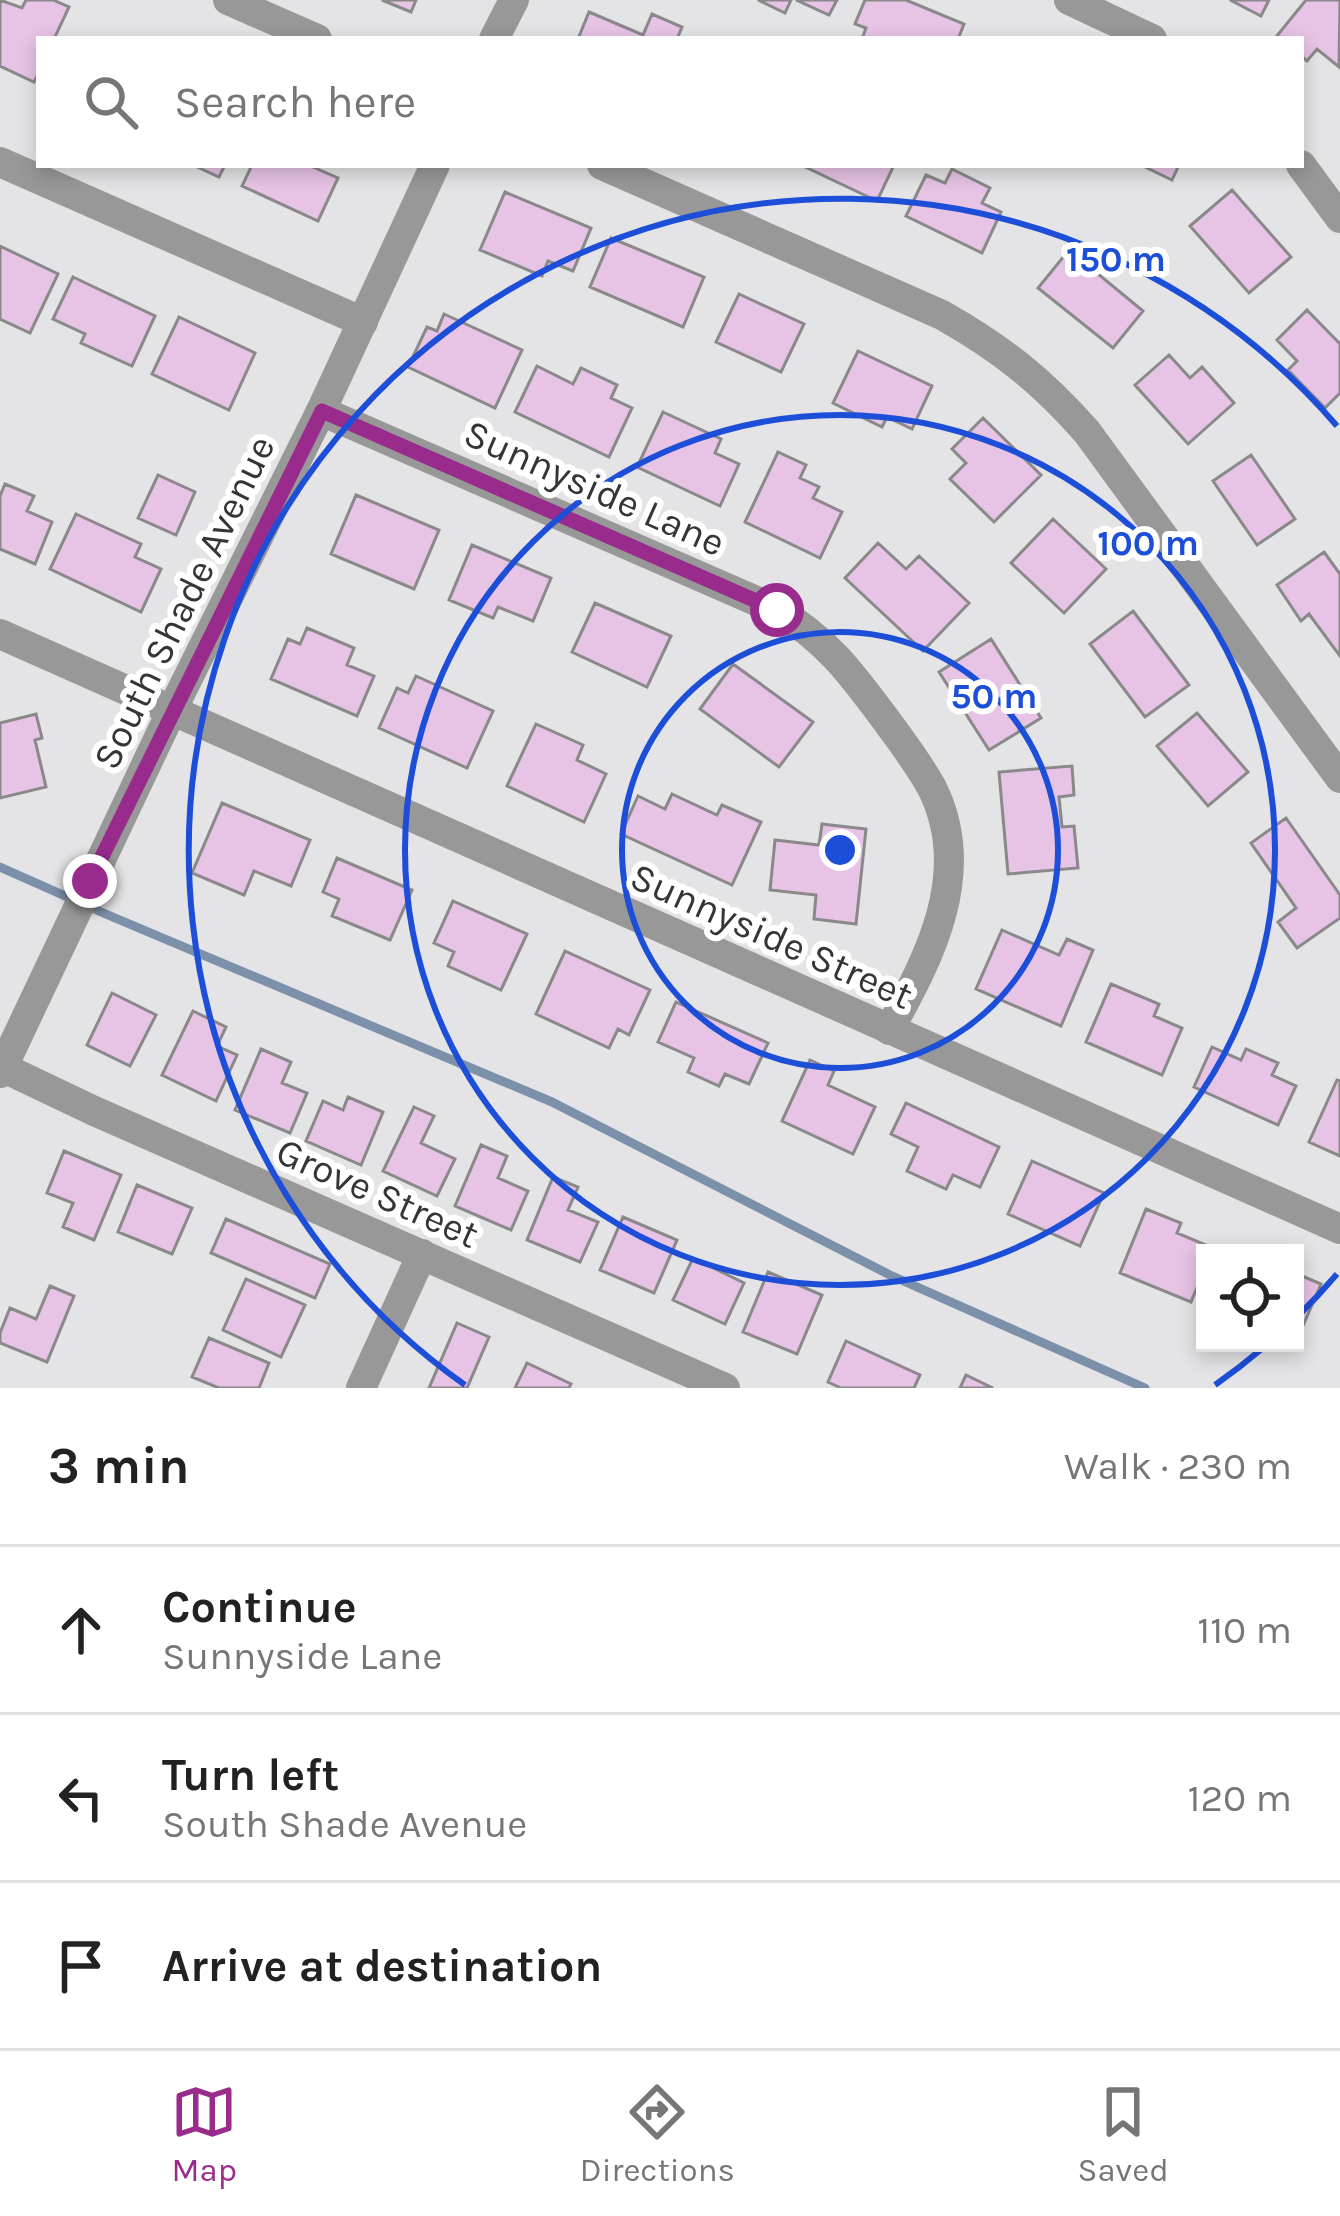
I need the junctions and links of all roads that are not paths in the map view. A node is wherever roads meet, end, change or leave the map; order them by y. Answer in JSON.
{"nodes":[{"id":1,"x":228,"y":0,"type":"edge"},
{"id":2,"x":514,"y":0,"type":"edge"},
{"id":3,"x":1069,"y":0,"type":"edge"},
{"id":4,"x":309,"y":36,"type":"edge"},
{"id":5,"x":496,"y":36,"type":"edge"},
{"id":6,"x":1146,"y":36,"type":"edge"},
{"id":7,"x":0,"y":162,"type":"edge"},
{"id":8,"x":434,"y":168,"type":"edge"},
{"id":9,"x":609,"y":168,"type":"edge"},
{"id":10,"x":1303,"y":168,"type":"edge"},
{"id":11,"x":1340,"y":218,"type":"edge"},
{"id":12,"x":363,"y":322,"type":"junction"},
{"id":13,"x":322,"y":411,"type":"junction"},
{"id":14,"x":0,"y":634,"type":"edge"},
{"id":15,"x":172,"y":710,"type":"junction"},
{"id":16,"x":1340,"y":778,"type":"edge"},
{"id":17,"x":889,"y":1030,"type":"junction"},
{"id":18,"x":1,"y":1069,"type":"edge"},
{"id":19,"x":1340,"y":1229,"type":"edge"},
{"id":20,"x":422,"y":1254,"type":"junction"},
{"id":21,"x":361,"y":1388,"type":"edge"},
{"id":22,"x":724,"y":1388,"type":"edge"}],
"edges":[{"from":1,"to":4,"type":"street"},
{"from":2,"to":5,"type":"street"},
{"from":3,"to":6,"type":"street"},
{"from":7,"to":12,"type":"street"},
{"from":8,"to":12,"type":"street","name":"South Shade Avenue"},
{"from":9,"to":16,"type":"street"},
{"from":10,"to":11,"type":"street"},
{"from":12,"to":13,"type":"street","name":"South Shade Avenue"},
{"from":13,"to":15,"type":"street","name":"South Shade Avenue"},
{"from":13,"to":17,"type":"street","name":"Sunnyside Lane"},
{"from":14,"to":15,"type":"street","name":"Sunnyside Street"},
{"from":15,"to":17,"type":"street","name":"Sunnyside Street"},
{"from":15,"to":18,"type":"street","name":"South Shade Avenue"},
{"from":17,"to":19,"type":"street","name":"Sunnyside Street"},
{"from":18,"to":20,"type":"street","name":"Grove Street"},
{"from":20,"to":21,"type":"street"},
{"from":20,"to":22,"type":"street","name":"Grove Street"}]}
